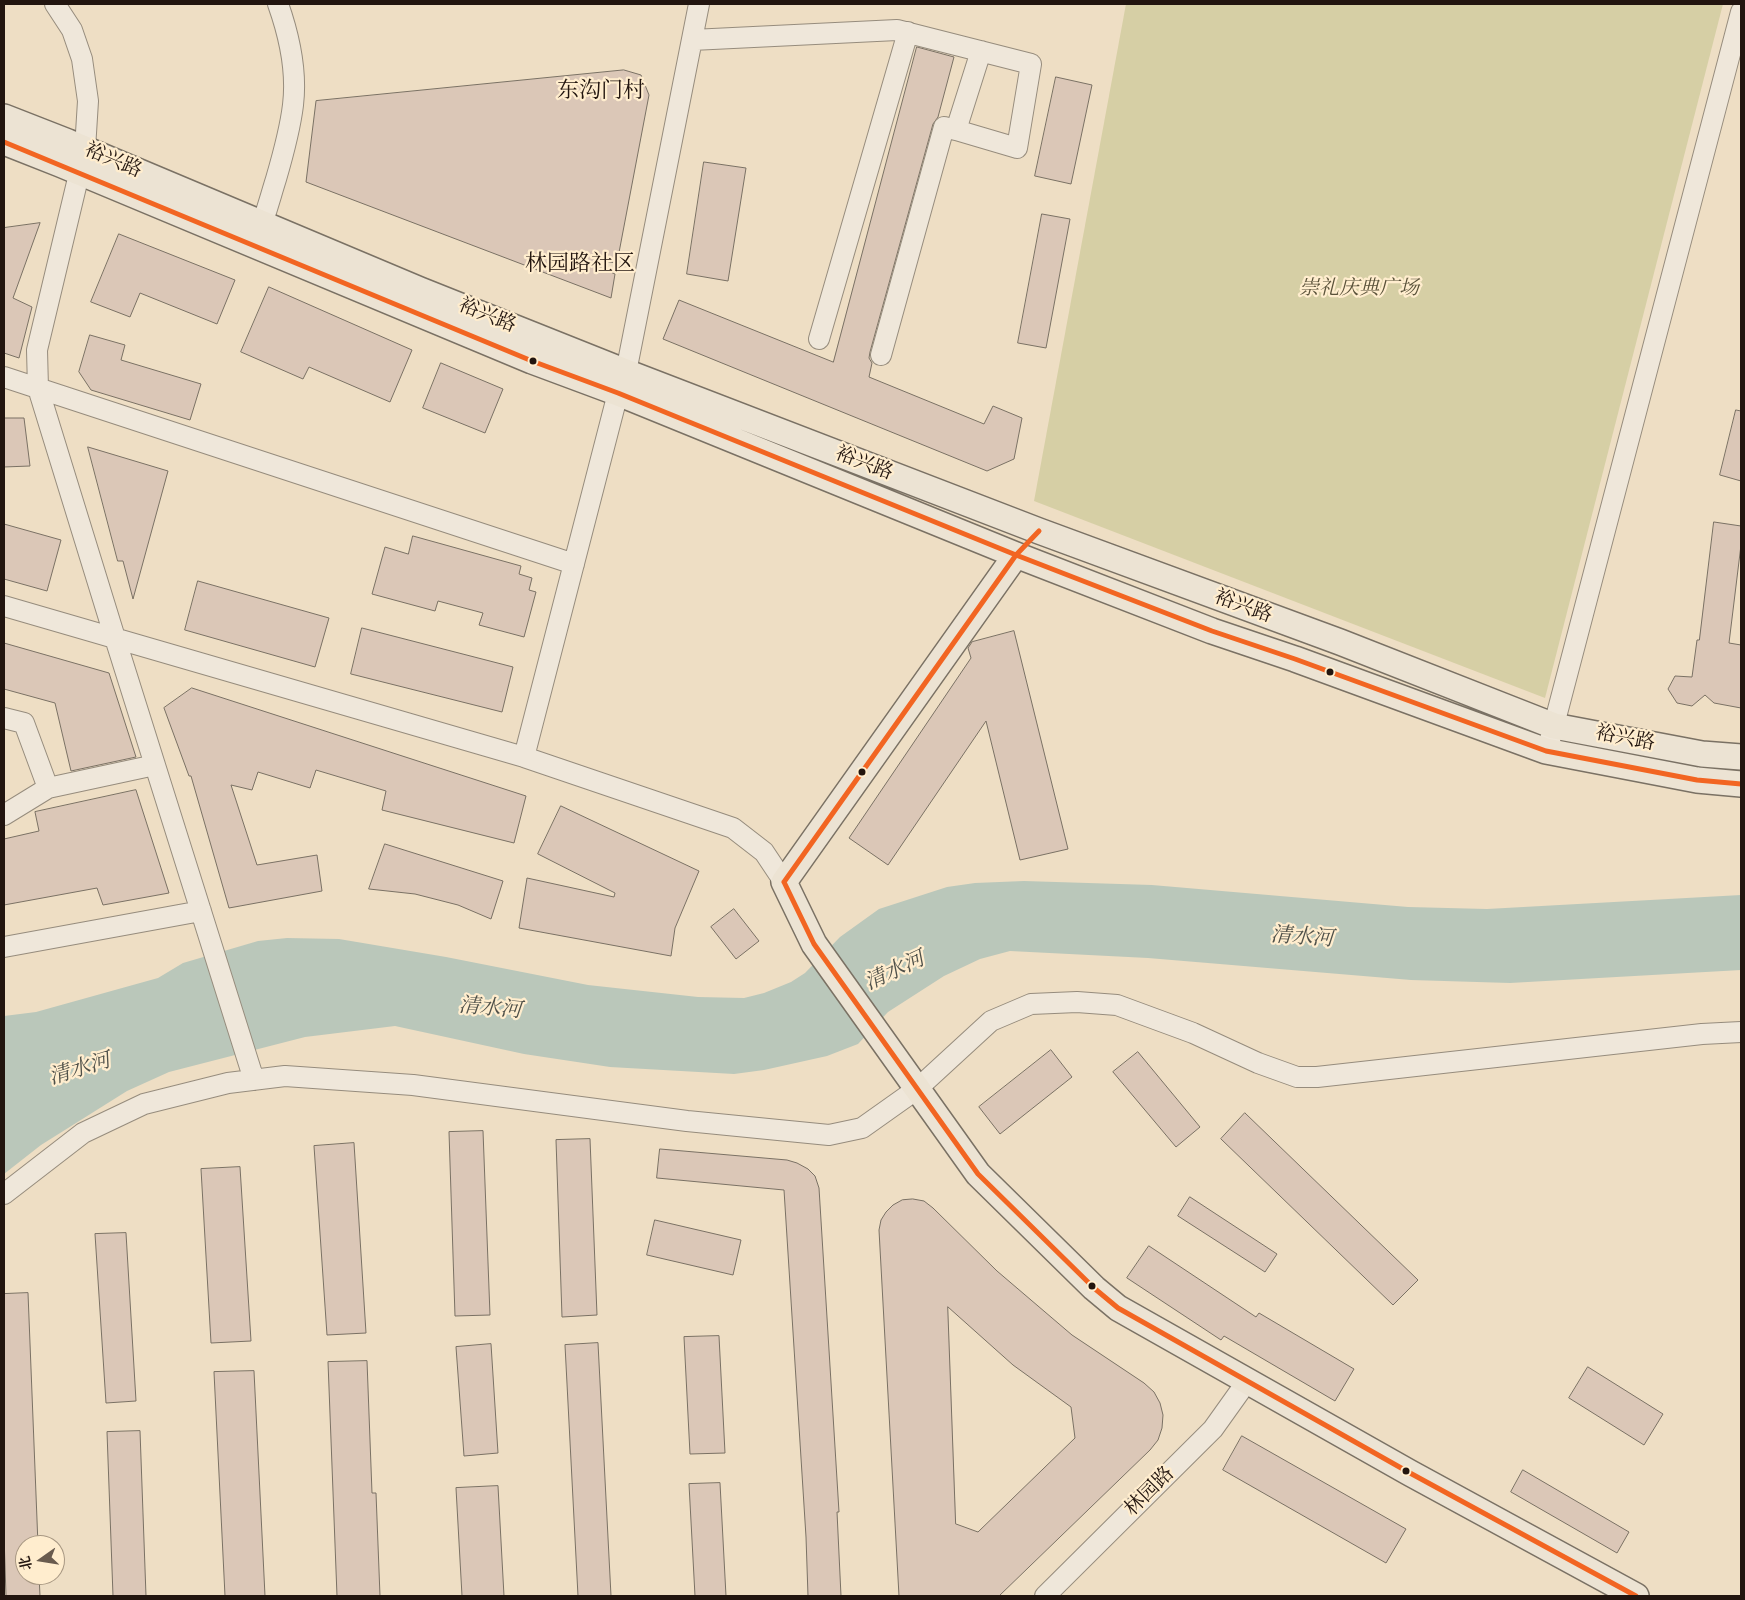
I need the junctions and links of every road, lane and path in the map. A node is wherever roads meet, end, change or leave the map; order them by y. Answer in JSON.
{"nodes":[{"id":1,"x":55,"y":4,"type":"edge"},
{"id":2,"x":278,"y":4,"type":"edge"},
{"id":3,"x":699,"y":4,"type":"edge"},
{"id":4,"x":1741,"y":12,"type":"edge"},
{"id":5,"x":908,"y":32,"type":"junction"},
{"id":6,"x":692,"y":40,"type":"junction"},
{"id":7,"x":981,"y":51,"type":"junction"},
{"id":8,"x":4,"y":117,"type":"edge"},
{"id":9,"x":956,"y":130,"type":"junction"},
{"id":10,"x":4,"y":142,"type":"edge"},
{"id":11,"x":82,"y":160,"type":"junction"},
{"id":12,"x":258,"y":235,"type":"junction"},
{"id":13,"x":819,"y":339,"type":"dead end"},
{"id":14,"x":881,"y":355,"type":"dead end"},
{"id":15,"x":4,"y":377,"type":"edge"},
{"id":16,"x":622,"y":383,"type":"junction"},
{"id":17,"x":38,"y":388,"type":"junction"},
{"id":18,"x":1039,"y":531,"type":"junction"},
{"id":19,"x":1016,"y":555,"type":"junction"},
{"id":20,"x":574,"y":564,"type":"junction"},
{"id":21,"x":4,"y":606,"type":"edge"},
{"id":22,"x":115,"y":638,"type":"junction"},
{"id":23,"x":4,"y":718,"type":"edge"},
{"id":24,"x":1554,"y":726,"type":"junction"},
{"id":25,"x":1546,"y":751,"type":"junction"},
{"id":26,"x":524,"y":757,"type":"junction"},
{"id":27,"x":1741,"y":757,"type":"edge"},
{"id":28,"x":155,"y":765,"type":"junction"},
{"id":29,"x":1741,"y":784,"type":"edge"},
{"id":30,"x":48,"y":788,"type":"junction"},
{"id":31,"x":4,"y":815,"type":"edge"},
{"id":32,"x":784,"y":882,"type":"junction"},
{"id":33,"x":201,"y":911,"type":"junction"},
{"id":34,"x":4,"y":947,"type":"edge"},
{"id":35,"x":1741,"y":1032,"type":"edge"},
{"id":36,"x":254,"y":1080,"type":"junction"},
{"id":37,"x":917,"y":1089,"type":"junction"},
{"id":38,"x":4,"y":1194,"type":"edge"},
{"id":39,"x":1248,"y":1380,"type":"junction"},
{"id":40,"x":1045,"y":1596,"type":"edge"},
{"id":41,"x":1636,"y":1596,"type":"edge"}],
"edges":[{"from":1,"to":11,"type":"street"},
{"from":2,"to":12,"type":"street"},
{"from":3,"to":6,"type":"street"},
{"from":4,"to":24,"type":"street"},
{"from":5,"to":6,"type":"street"},
{"from":5,"to":7,"type":"street"},
{"from":5,"to":13,"type":"street"},
{"from":6,"to":16,"type":"street"},
{"from":7,"to":9,"type":"street"},
{"from":7,"to":9,"type":"street"},
{"from":8,"to":11,"type":"main road","name":"裕兴路"},
{"from":9,"to":14,"type":"street"},
{"from":10,"to":11,"type":"main road","name":"裕兴路"},
{"from":11,"to":12,"type":"main road","name":"裕兴路"},
{"from":11,"to":17,"type":"street"},
{"from":12,"to":16,"type":"main road","name":"裕兴路"},
{"from":15,"to":17,"type":"street"},
{"from":16,"to":18,"type":"main road","name":"裕兴路"},
{"from":16,"to":19,"type":"main road","name":"裕兴路"},
{"from":16,"to":20,"type":"street"},
{"from":17,"to":20,"type":"street"},
{"from":17,"to":22,"type":"street"},
{"from":18,"to":19,"type":"street"},
{"from":18,"to":24,"type":"main road","name":"裕兴路"},
{"from":19,"to":25,"type":"main road","name":"裕兴路"},
{"from":19,"to":32,"type":"main road"},
{"from":20,"to":26,"type":"street"},
{"from":21,"to":22,"type":"street"},
{"from":22,"to":26,"type":"street"},
{"from":22,"to":28,"type":"street"},
{"from":23,"to":30,"type":"street"},
{"from":24,"to":25,"type":"street"},
{"from":24,"to":27,"type":"main road","name":"裕兴路"},
{"from":25,"to":29,"type":"main road","name":"裕兴路"},
{"from":26,"to":32,"type":"street"},
{"from":28,"to":30,"type":"street"},
{"from":28,"to":33,"type":"street"},
{"from":30,"to":31,"type":"street"},
{"from":32,"to":37,"type":"main road"},
{"from":33,"to":34,"type":"street"},
{"from":33,"to":36,"type":"street"},
{"from":35,"to":37,"type":"street"},
{"from":36,"to":37,"type":"street"},
{"from":36,"to":38,"type":"street"},
{"from":37,"to":39,"type":"main road"},
{"from":39,"to":40,"type":"street","name":"林园路"},
{"from":39,"to":41,"type":"main road"}]}
